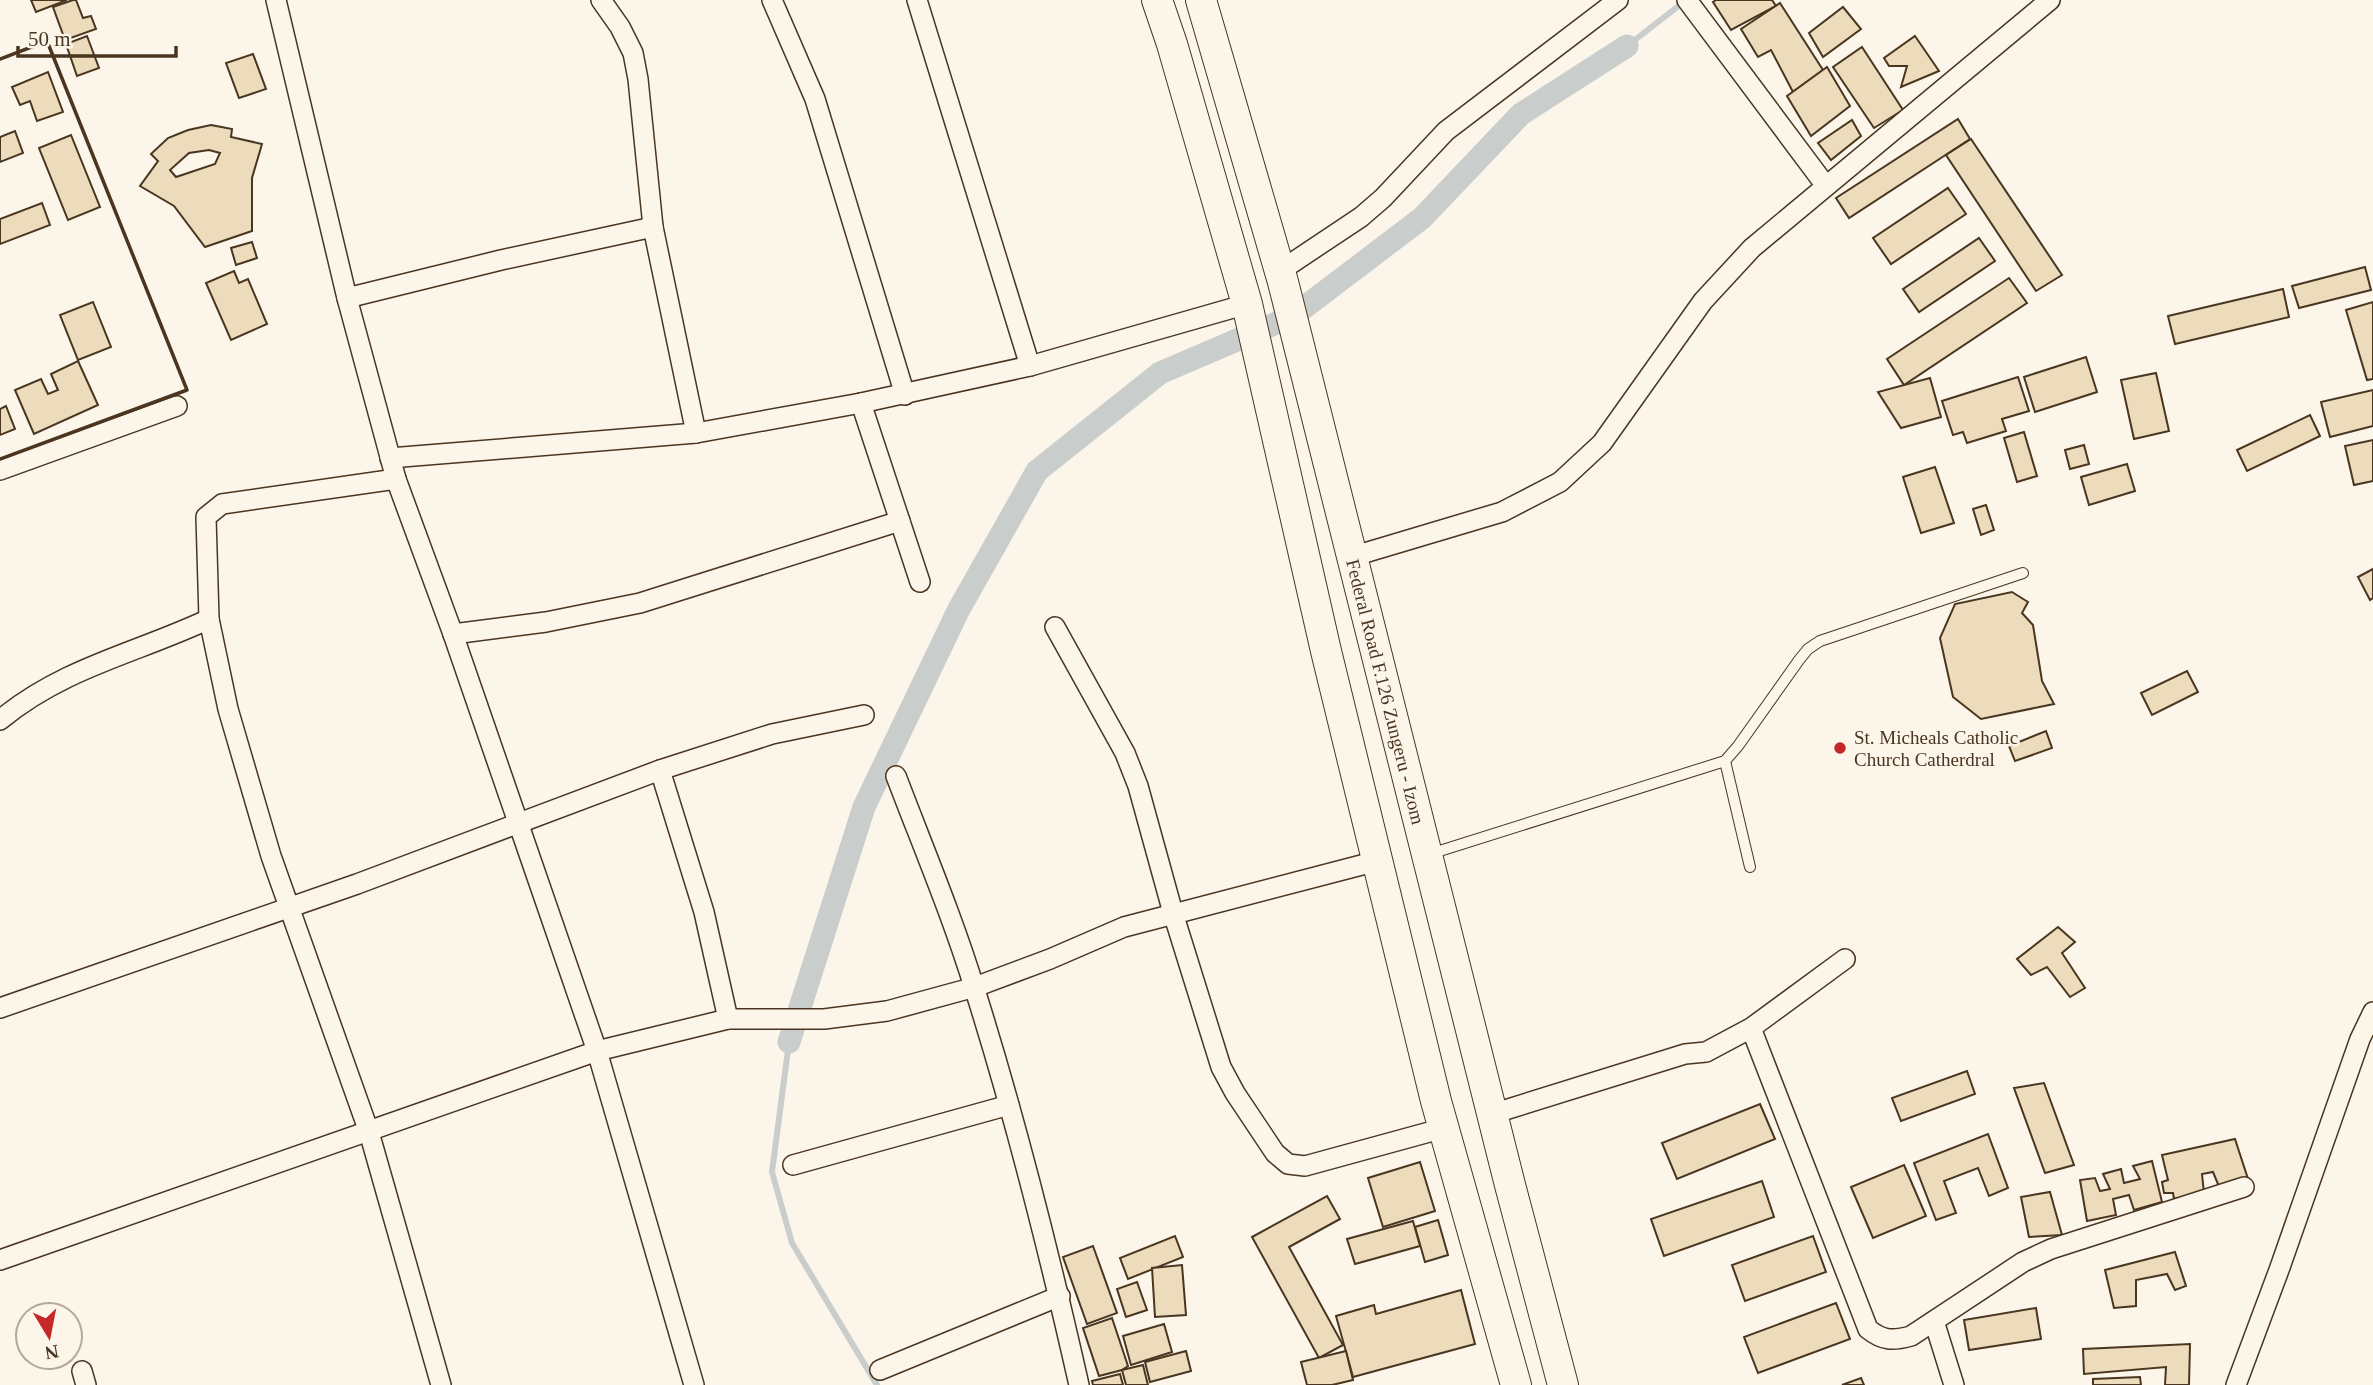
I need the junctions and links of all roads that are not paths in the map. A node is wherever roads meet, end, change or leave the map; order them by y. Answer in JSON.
{"nodes":[{"id":1,"x":276,"y":0,"type":"edge"},
{"id":2,"x":601,"y":0,"type":"edge"},
{"id":3,"x":772,"y":0,"type":"edge"},
{"id":4,"x":917,"y":0,"type":"edge"},
{"id":5,"x":1157,"y":0,"type":"edge"},
{"id":6,"x":1201,"y":0,"type":"edge"},
{"id":7,"x":1618,"y":0,"type":"edge"},
{"id":8,"x":2050,"y":0,"type":"edge"},
{"id":9,"x":1691,"y":5,"type":"edge"},
{"id":10,"x":1826,"y":186,"type":"junction"},
{"id":11,"x":653,"y":227,"type":"junction"},
{"id":12,"x":1281,"y":277,"type":"junction"},
{"id":13,"x":347,"y":298,"type":"junction"},
{"id":14,"x":1248,"y":309,"type":"junction"},
{"id":15,"x":1030,"y":366,"type":"junction"},
{"id":16,"x":905,"y":395,"type":"junction"},
{"id":17,"x":861,"y":403,"type":"junction"},
{"id":18,"x":177,"y":407,"type":"dead end"},
{"id":19,"x":696,"y":433,"type":"junction"},
{"id":20,"x":390,"y":458,"type":"junction"},
{"id":21,"x":0,"y":470,"type":"edge"},
{"id":22,"x":396,"y":479,"type":"junction"},
{"id":23,"x":900,"y":521,"type":"junction"},
{"id":24,"x":1351,"y":557,"type":"junction"},
{"id":25,"x":2023,"y":573,"type":"dead end"},
{"id":26,"x":920,"y":582,"type":"dead end"},
{"id":27,"x":209,"y":619,"type":"junction"},
{"id":28,"x":1055,"y":627,"type":"dead end"},
{"id":29,"x":453,"y":634,"type":"junction"},
{"id":30,"x":1372,"y":640,"type":"junction"},
{"id":31,"x":1326,"y":652,"type":"junction"},
{"id":32,"x":864,"y":715,"type":"dead end"},
{"id":33,"x":0,"y":720,"type":"edge"},
{"id":34,"x":1725,"y":761,"type":"junction"},
{"id":35,"x":660,"y":770,"type":"junction"},
{"id":36,"x":896,"y":776,"type":"dead end"},
{"id":37,"x":519,"y":824,"type":"junction"},
{"id":38,"x":1426,"y":855,"type":"junction"},
{"id":39,"x":1377,"y":861,"type":"junction"},
{"id":40,"x":1750,"y":867,"type":"dead end"},
{"id":41,"x":289,"y":906,"type":"junction"},
{"id":42,"x":1173,"y":914,"type":"junction"},
{"id":43,"x":1845,"y":958,"type":"dead end"},
{"id":44,"x":975,"y":988,"type":"junction"},
{"id":45,"x":0,"y":1008,"type":"edge"},
{"id":46,"x":2373,"y":1012,"type":"edge"},
{"id":47,"x":727,"y":1019,"type":"junction"},
{"id":48,"x":1751,"y":1028,"type":"junction"},
{"id":49,"x":597,"y":1051,"type":"junction"},
{"id":50,"x":1009,"y":1105,"type":"junction"},
{"id":51,"x":1492,"y":1114,"type":"junction"},
{"id":52,"x":1444,"y":1128,"type":"junction"},
{"id":53,"x":369,"y":1132,"type":"junction"},
{"id":54,"x":793,"y":1165,"type":"dead end"},
{"id":55,"x":2244,"y":1187,"type":"dead end"},
{"id":56,"x":0,"y":1259,"type":"edge"},
{"id":57,"x":1060,"y":1296,"type":"junction"},
{"id":58,"x":1934,"y":1321,"type":"junction"},
{"id":59,"x":880,"y":1370,"type":"dead end"},
{"id":60,"x":441,"y":1385,"type":"edge"},
{"id":61,"x":694,"y":1385,"type":"edge"},
{"id":62,"x":1079,"y":1385,"type":"edge"},
{"id":63,"x":1516,"y":1385,"type":"edge"},
{"id":64,"x":1563,"y":1385,"type":"edge"},
{"id":65,"x":1954,"y":1385,"type":"edge"},
{"id":66,"x":2236,"y":1385,"type":"edge"}],
"edges":[{"from":1,"to":13,"type":"street"},
{"from":2,"to":11,"type":"street"},
{"from":3,"to":16,"type":"street"},
{"from":4,"to":15,"type":"street"},
{"from":5,"to":14,"type":"main road"},
{"from":6,"to":12,"type":"main road","name":"Federal Road F.126 Zungeru - Izom"},
{"from":7,"to":12,"type":"street"},
{"from":8,"to":10,"type":"street"},
{"from":9,"to":10,"type":"street"},
{"from":10,"to":24,"type":"street"},
{"from":11,"to":13,"type":"street"},
{"from":11,"to":19,"type":"street"},
{"from":12,"to":24,"type":"main road","name":"Federal Road F.126 Zungeru - Izom"},
{"from":13,"to":20,"type":"street"},
{"from":14,"to":15,"type":"street"},
{"from":14,"to":31,"type":"main road"},
{"from":15,"to":16,"type":"street"},
{"from":16,"to":17,"type":"street"},
{"from":17,"to":19,"type":"street"},
{"from":17,"to":23,"type":"street"},
{"from":18,"to":21,"type":"street"},
{"from":19,"to":20,"type":"street"},
{"from":20,"to":22,"type":"street"},
{"from":22,"to":27,"type":"street"},
{"from":22,"to":29,"type":"street"},
{"from":23,"to":26,"type":"street"},
{"from":23,"to":29,"type":"street"},
{"from":24,"to":30,"type":"main road","name":"Federal Road F.126 Zungeru - Izom"},
{"from":25,"to":34,"type":"lane"},
{"from":27,"to":33,"type":"street"},
{"from":27,"to":41,"type":"street"},
{"from":28,"to":42,"type":"street"},
{"from":29,"to":37,"type":"street"},
{"from":30,"to":31,"type":"main road"},
{"from":30,"to":38,"type":"main road","name":"Federal Road F.126 Zungeru - Izom"},
{"from":31,"to":39,"type":"main road"},
{"from":32,"to":35,"type":"street"},
{"from":34,"to":38,"type":"lane"},
{"from":34,"to":40,"type":"lane"},
{"from":35,"to":37,"type":"street"},
{"from":35,"to":47,"type":"street"},
{"from":36,"to":44,"type":"street"},
{"from":37,"to":41,"type":"street"},
{"from":37,"to":49,"type":"street"},
{"from":38,"to":51,"type":"main road","name":"Federal Road F.126 Zungeru - Izom"},
{"from":39,"to":42,"type":"street"},
{"from":39,"to":52,"type":"main road"},
{"from":41,"to":45,"type":"street"},
{"from":41,"to":53,"type":"street"},
{"from":42,"to":44,"type":"street"},
{"from":42,"to":52,"type":"street"},
{"from":43,"to":48,"type":"street"},
{"from":44,"to":47,"type":"street"},
{"from":44,"to":50,"type":"street"},
{"from":46,"to":66,"type":"street"},
{"from":47,"to":49,"type":"street"},
{"from":48,"to":51,"type":"street"},
{"from":48,"to":58,"type":"street"},
{"from":49,"to":53,"type":"street"},
{"from":49,"to":61,"type":"street"},
{"from":50,"to":54,"type":"street"},
{"from":50,"to":57,"type":"street"},
{"from":51,"to":64,"type":"main road","name":"Federal Road F.126 Zungeru - Izom"},
{"from":52,"to":63,"type":"main road"},
{"from":53,"to":56,"type":"street"},
{"from":53,"to":60,"type":"street"},
{"from":55,"to":58,"type":"street"},
{"from":57,"to":59,"type":"street"},
{"from":57,"to":62,"type":"street"},
{"from":58,"to":65,"type":"street"}]}
